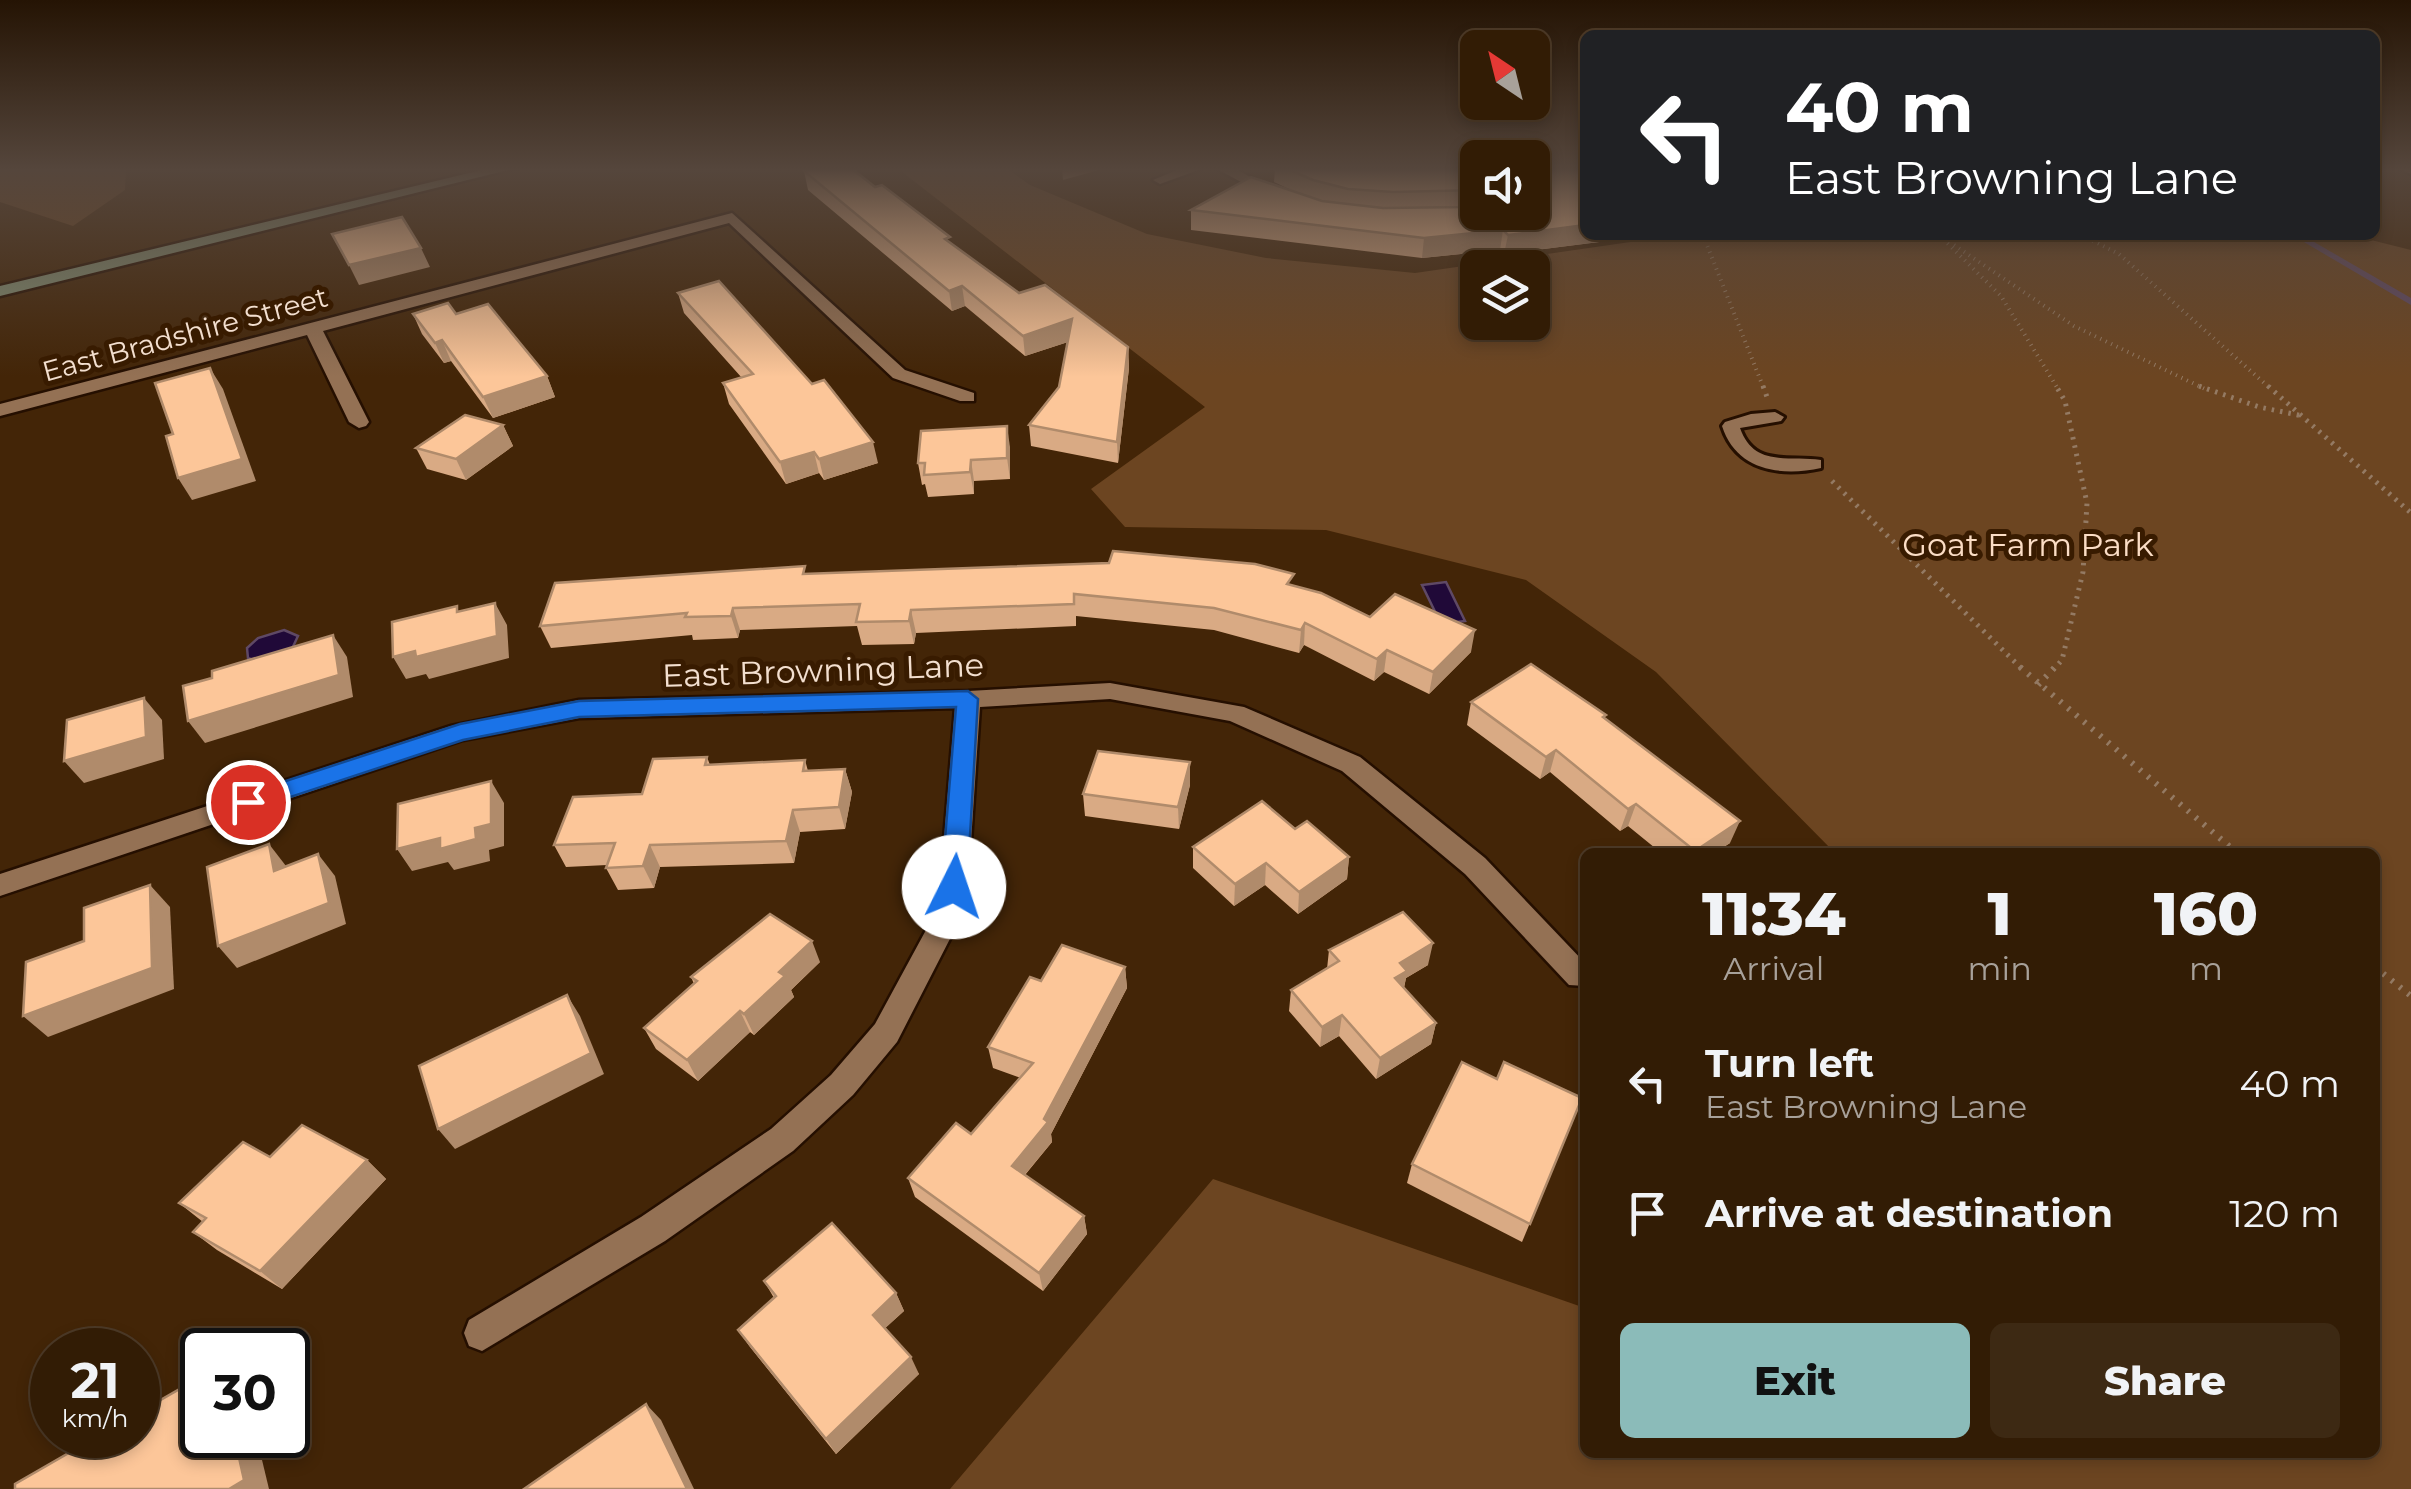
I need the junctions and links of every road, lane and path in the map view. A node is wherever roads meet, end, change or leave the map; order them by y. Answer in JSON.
{"nodes":[{"id":1,"x":221,"y":237,"type":"edge"},
{"id":2,"x":658,"y":237,"type":"edge"},
{"id":3,"x":753,"y":237,"type":"edge"},
{"id":4,"x":1945,"y":240,"type":"edge"},
{"id":5,"x":1947,"y":240,"type":"edge"},
{"id":6,"x":2092,"y":240,"type":"edge"},
{"id":7,"x":0,"y":291,"type":"edge"},
{"id":8,"x":313,"y":329,"type":"junction"},
{"id":9,"x":966,"y":396,"type":"dead end"},
{"id":10,"x":0,"y":410,"type":"edge"},
{"id":11,"x":1775,"y":417,"type":"dead end"},
{"id":12,"x":2306,"y":417,"type":"junction"},
{"id":13,"x":359,"y":422,"type":"dead end"},
{"id":14,"x":1815,"y":464,"type":"dead end"},
{"id":15,"x":2411,"y":514,"type":"edge"},
{"id":16,"x":1912,"y":558,"type":"dead end"},
{"id":17,"x":2038,"y":685,"type":"junction"},
{"id":18,"x":968,"y":699,"type":"junction"},
{"id":19,"x":2231,"y":848,"type":"edge"},
{"id":20,"x":0,"y":884,"type":"edge"},
{"id":21,"x":2380,"y":971,"type":"edge"},
{"id":22,"x":1579,"y":976,"type":"dead end"},
{"id":23,"x":2411,"y":996,"type":"edge"},
{"id":24,"x":482,"y":1333,"type":"dead end"}],
"edges":[{"from":1,"to":7,"type":"main road"},
{"from":2,"to":8,"type":"street","name":"East Bradshire Street"},
{"from":3,"to":9,"type":"street","name":"East Bradshire Street"},
{"from":4,"to":17,"type":"path"},
{"from":5,"to":12,"type":"path"},
{"from":6,"to":12,"type":"path"},
{"from":8,"to":10,"type":"street","name":"East Bradshire Street"},
{"from":8,"to":13,"type":"street"},
{"from":11,"to":14,"type":"lane"},
{"from":12,"to":15,"type":"path"},
{"from":16,"to":17,"type":"path"},
{"from":17,"to":19,"type":"path"},
{"from":18,"to":20,"type":"street","name":"East Browning Lane"},
{"from":18,"to":22,"type":"street","name":"East Browning Lane"},
{"from":18,"to":24,"type":"street"},
{"from":21,"to":23,"type":"path"}]}
